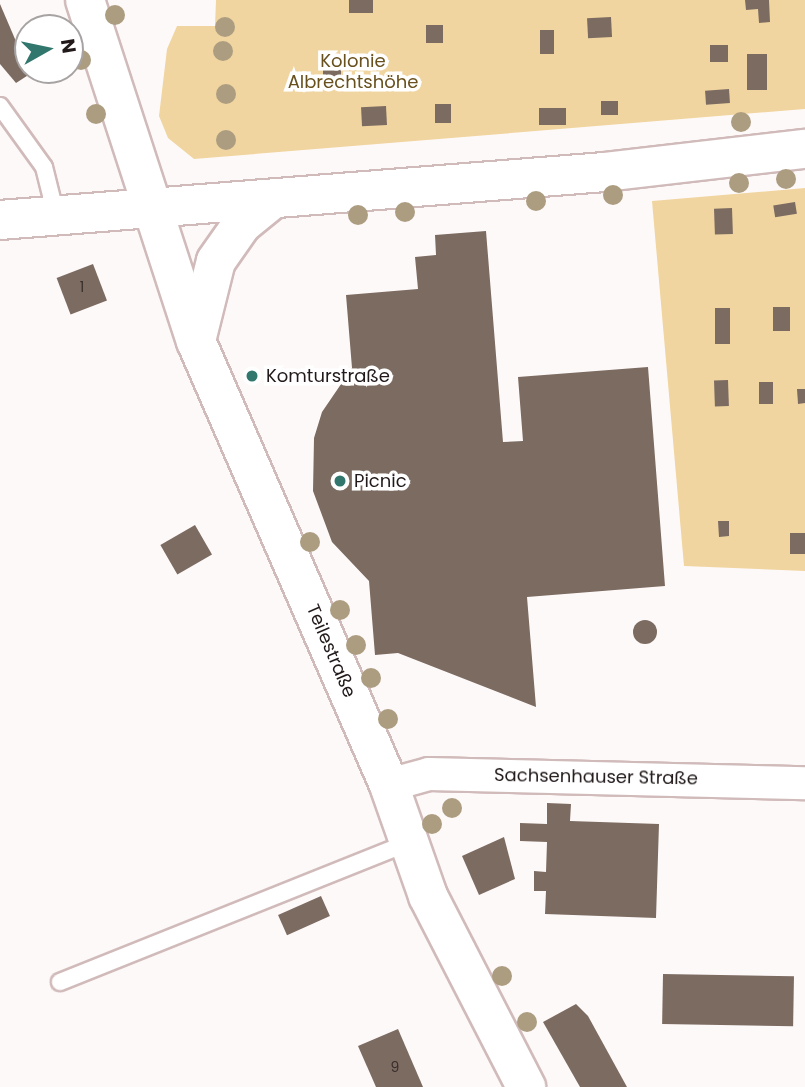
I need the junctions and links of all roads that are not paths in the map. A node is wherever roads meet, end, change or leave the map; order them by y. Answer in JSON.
{"nodes":[{"id":1,"x":85,"y":0,"type":"edge"},
{"id":2,"x":0,"y":106,"type":"edge"},
{"id":3,"x":805,"y":149,"type":"edge"},
{"id":4,"x":272,"y":200,"type":"junction"},
{"id":5,"x":148,"y":208,"type":"junction"},
{"id":6,"x":56,"y":215,"type":"junction"},
{"id":7,"x":0,"y":220,"type":"edge"},
{"id":8,"x":196,"y":341,"type":"junction"},
{"id":9,"x":805,"y":783,"type":"edge"},
{"id":10,"x":389,"y":785,"type":"junction"},
{"id":11,"x":410,"y":842,"type":"junction"},
{"id":12,"x":60,"y":982,"type":"dead end"},
{"id":13,"x":526,"y":1087,"type":"edge"}],
"edges":[{"from":1,"to":5,"type":"street","name":"Teilestraße"},
{"from":2,"to":6,"type":"lane"},
{"from":3,"to":4,"type":"street"},
{"from":4,"to":5,"type":"street"},
{"from":4,"to":8,"type":"street"},
{"from":5,"to":6,"type":"street"},
{"from":5,"to":8,"type":"street","name":"Teilestraße"},
{"from":6,"to":7,"type":"street"},
{"from":8,"to":10,"type":"street","name":"Teilestraße"},
{"from":9,"to":10,"type":"street","name":"Sachsenhauser Straße"},
{"from":10,"to":11,"type":"street","name":"Teilestraße"},
{"from":11,"to":12,"type":"lane"},
{"from":11,"to":13,"type":"street","name":"Teilestraße"}]}
